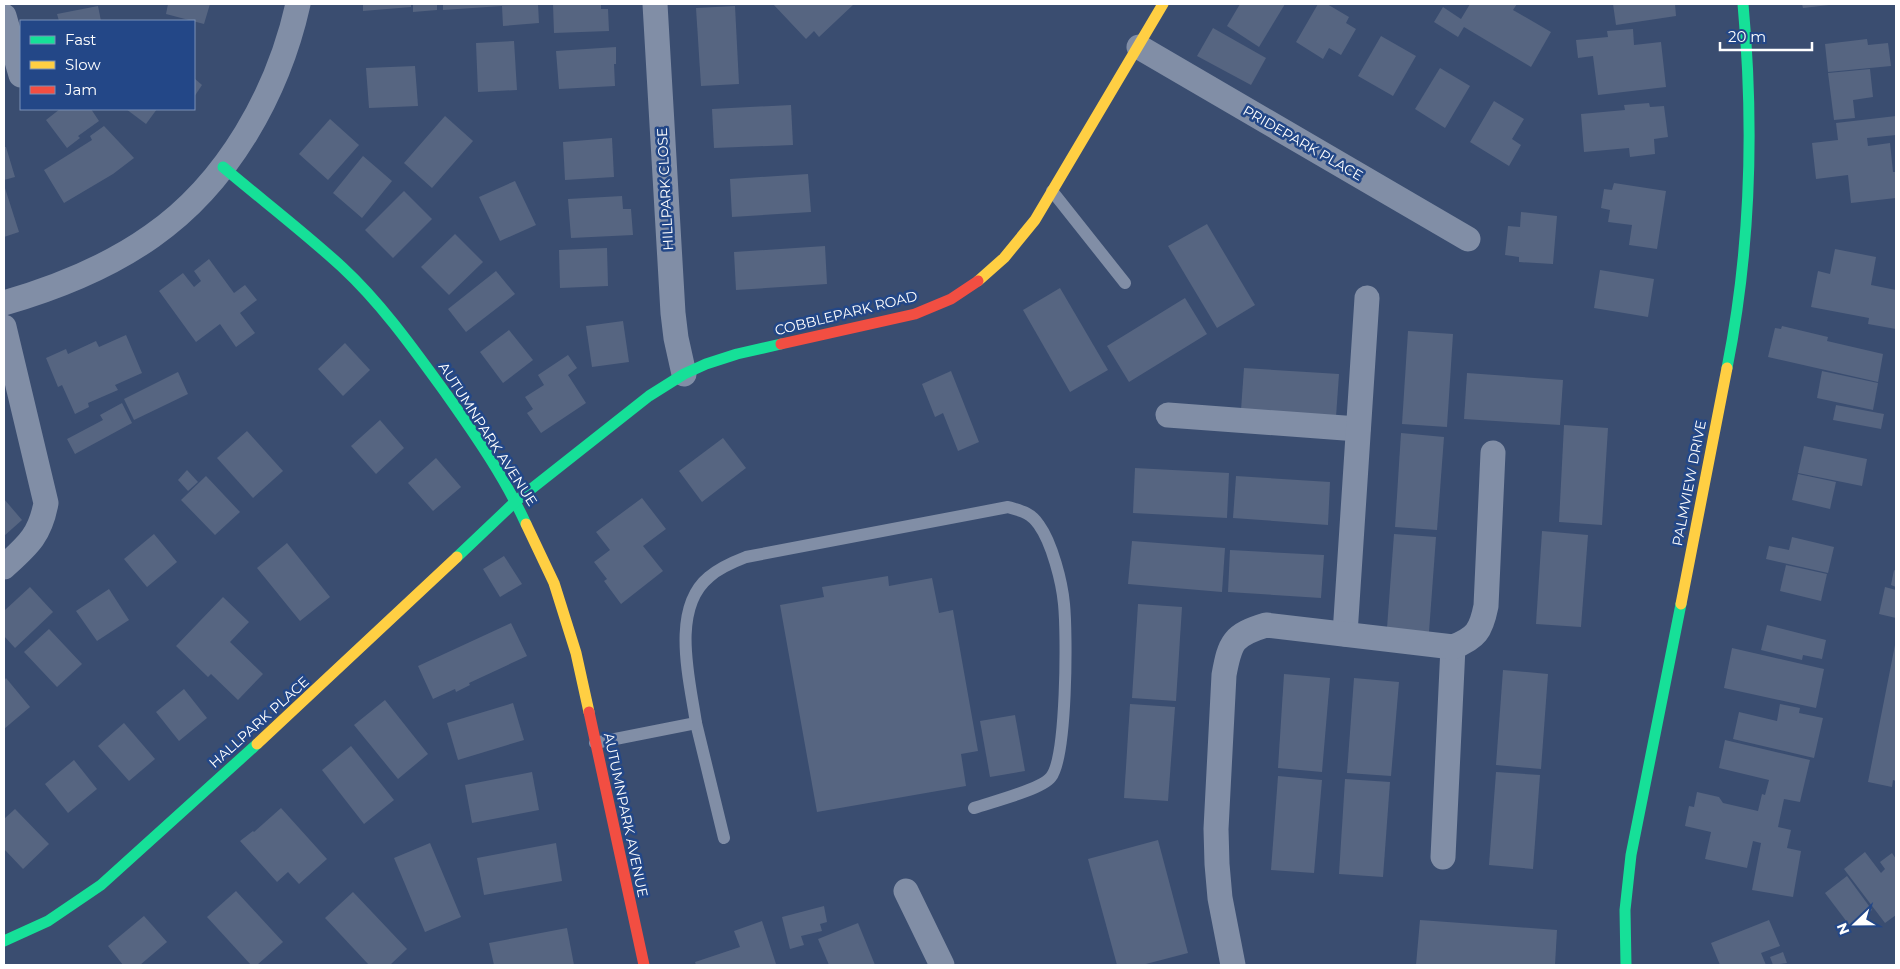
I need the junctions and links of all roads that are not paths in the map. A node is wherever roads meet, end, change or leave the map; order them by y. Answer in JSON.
{"nodes":[{"id":1,"x":298,"y":4,"type":"edge"},
{"id":2,"x":655,"y":4,"type":"edge"},
{"id":3,"x":1164,"y":4,"type":"edge"},
{"id":4,"x":1743,"y":4,"type":"edge"},
{"id":5,"x":4,"y":16,"type":"edge"},
{"id":6,"x":1139,"y":47,"type":"junction"},
{"id":7,"x":20,"y":72,"type":"edge"},
{"id":8,"x":223,"y":168,"type":"junction"},
{"id":9,"x":1052,"y":191,"type":"junction"},
{"id":10,"x":1468,"y":239,"type":"dead end"},
{"id":11,"x":1125,"y":283,"type":"dead end"},
{"id":12,"x":1367,"y":298,"type":"dead end"},
{"id":13,"x":4,"y":303,"type":"edge"},
{"id":14,"x":4,"y":327,"type":"edge"},
{"id":15,"x":684,"y":374,"type":"junction"},
{"id":16,"x":1168,"y":416,"type":"dead end"},
{"id":17,"x":1358,"y":430,"type":"junction"},
{"id":18,"x":1493,"y":453,"type":"dead end"},
{"id":19,"x":516,"y":501,"type":"junction"},
{"id":20,"x":4,"y":567,"type":"edge"},
{"id":21,"x":1345,"y":634,"type":"junction"},
{"id":22,"x":1453,"y":647,"type":"junction"},
{"id":23,"x":696,"y":723,"type":"junction"},
{"id":24,"x":595,"y":743,"type":"junction"},
{"id":25,"x":974,"y":808,"type":"dead end"},
{"id":26,"x":724,"y":838,"type":"dead end"},
{"id":27,"x":1443,"y":857,"type":"dead end"},
{"id":28,"x":906,"y":891,"type":"dead end"},
{"id":29,"x":4,"y":941,"type":"edge"},
{"id":30,"x":644,"y":965,"type":"edge"},
{"id":31,"x":942,"y":965,"type":"edge"},
{"id":32,"x":1233,"y":965,"type":"edge"},
{"id":33,"x":1626,"y":965,"type":"edge"}],
"edges":[{"from":1,"to":8,"type":"street"},
{"from":2,"to":15,"type":"street","name":"HILLPARK CLOSE"},
{"from":3,"to":6,"type":"street","name":"COBBLEPARK ROAD"},
{"from":4,"to":33,"type":"street","name":"PALMVIEW DRIVE"},
{"from":5,"to":7,"type":"street"},
{"from":6,"to":9,"type":"street","name":"COBBLEPARK ROAD"},
{"from":6,"to":10,"type":"street","name":"PRIDEPARK PLACE"},
{"from":8,"to":13,"type":"street"},
{"from":8,"to":19,"type":"street","name":"AUTUMNPARK AVENUE"},
{"from":9,"to":11,"type":"lane"},
{"from":9,"to":15,"type":"street","name":"COBBLEPARK ROAD"},
{"from":12,"to":17,"type":"street"},
{"from":14,"to":20,"type":"street"},
{"from":15,"to":19,"type":"street","name":"COBBLEPARK ROAD"},
{"from":16,"to":17,"type":"street"},
{"from":17,"to":21,"type":"street"},
{"from":18,"to":22,"type":"street"},
{"from":19,"to":24,"type":"street","name":"AUTUMNPARK AVENUE"},
{"from":19,"to":29,"type":"street","name":"HALLPARK PLACE"},
{"from":21,"to":22,"type":"street"},
{"from":21,"to":32,"type":"street"},
{"from":22,"to":27,"type":"street"},
{"from":23,"to":24,"type":"lane"},
{"from":23,"to":25,"type":"lane"},
{"from":23,"to":26,"type":"lane"},
{"from":24,"to":30,"type":"street","name":"AUTUMNPARK AVENUE"},
{"from":28,"to":31,"type":"street"}]}
